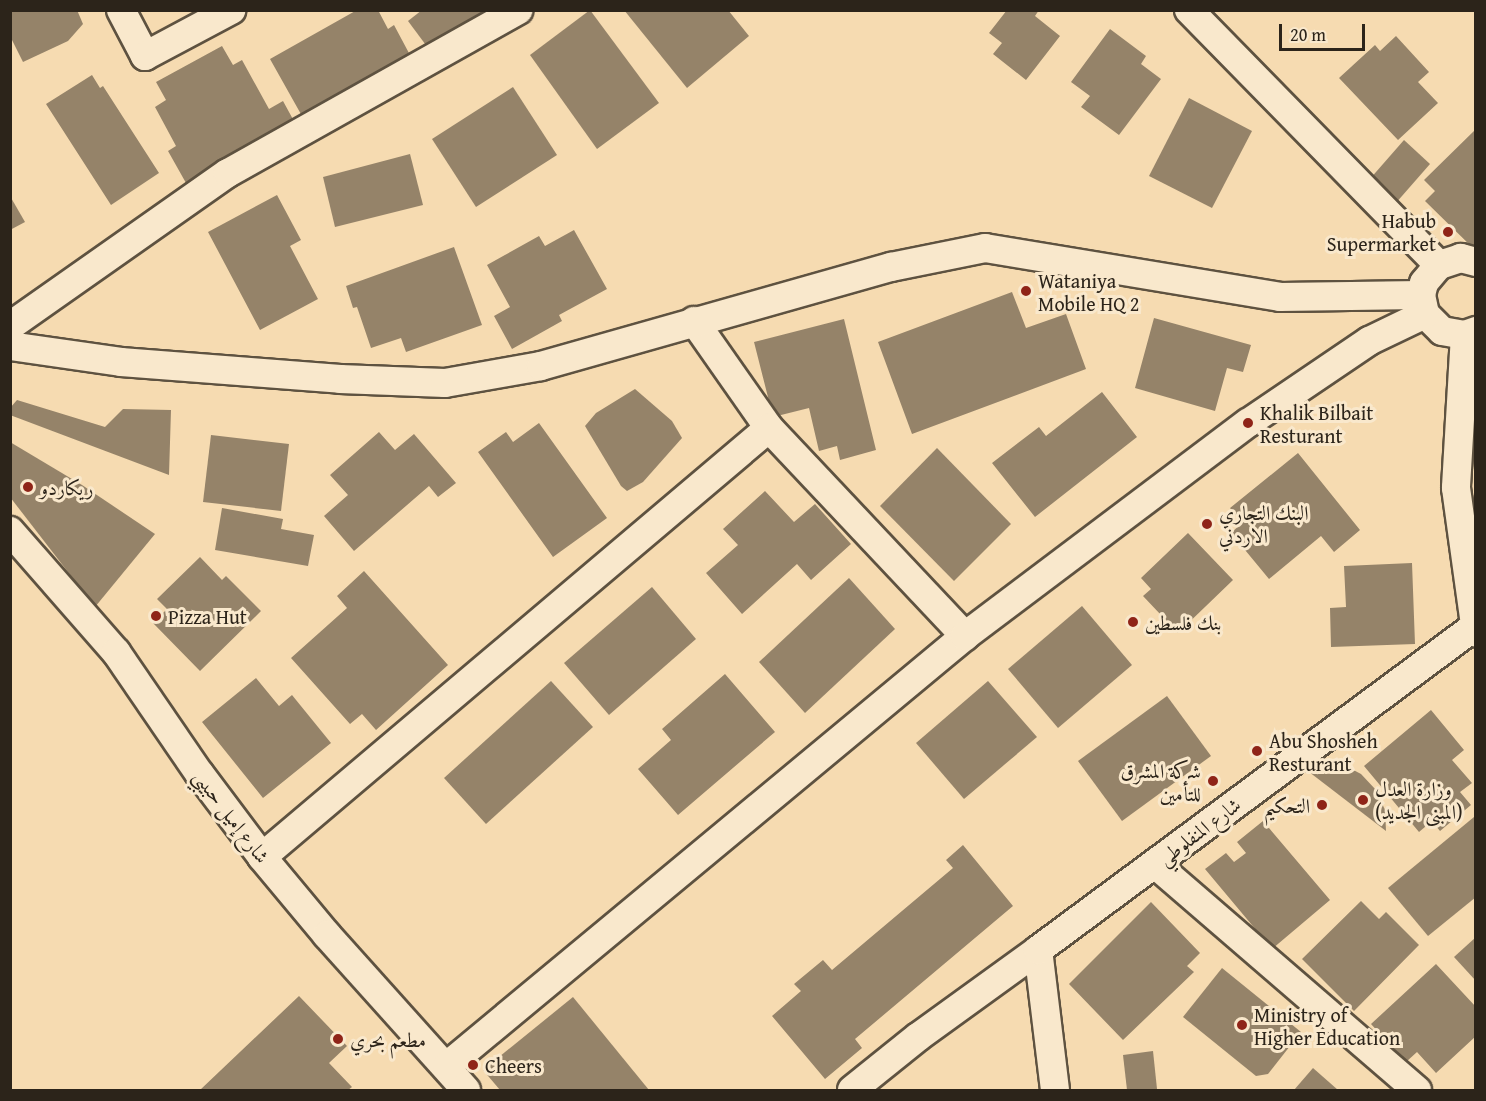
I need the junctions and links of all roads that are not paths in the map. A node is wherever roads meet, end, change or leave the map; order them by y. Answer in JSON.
{"nodes":[{"id":1,"x":122,"y":10,"type":"edge"},
{"id":2,"x":231,"y":10,"type":"edge"},
{"id":3,"x":518,"y":10,"type":"edge"},
{"id":4,"x":1189,"y":10,"type":"edge"},
{"id":5,"x":1476,"y":262,"type":"edge"},
{"id":6,"x":1439,"y":265,"type":"junction"},
{"id":7,"x":1423,"y":304,"type":"junction"},
{"id":8,"x":694,"y":321,"type":"junction"},
{"id":9,"x":10,"y":326,"type":"edge"},
{"id":10,"x":1470,"y":333,"type":"edge"},
{"id":11,"x":10,"y":346,"type":"edge"},
{"id":12,"x":769,"y":428,"type":"junction"},
{"id":13,"x":10,"y":531,"type":"edge"},
{"id":14,"x":1475,"y":630,"type":"edge"},
{"id":15,"x":965,"y":636,"type":"junction"},
{"id":16,"x":262,"y":856,"type":"junction"},
{"id":17,"x":1155,"y":864,"type":"junction"},
{"id":18,"x":1038,"y":950,"type":"junction"},
{"id":19,"x":447,"y":1066,"type":"junction"},
{"id":20,"x":466,"y":1090,"type":"edge"},
{"id":21,"x":852,"y":1090,"type":"edge"},
{"id":22,"x":1055,"y":1090,"type":"edge"},
{"id":23,"x":1417,"y":1090,"type":"edge"}],
"edges":[{"from":1,"to":2,"type":"street"},
{"from":3,"to":9,"type":"street"},
{"from":4,"to":6,"type":"street"},
{"from":5,"to":6,"type":"street"},
{"from":6,"to":7,"type":"street"},
{"from":7,"to":8,"type":"street"},
{"from":7,"to":10,"type":"street"},
{"from":7,"to":15,"type":"street"},
{"from":8,"to":11,"type":"street"},
{"from":8,"to":12,"type":"street"},
{"from":10,"to":14,"type":"street"},
{"from":12,"to":15,"type":"street"},
{"from":12,"to":16,"type":"street"},
{"from":13,"to":16,"type":"street","name":"شارع إميل حبيبي"},
{"from":14,"to":17,"type":"street","name":"شارع المنفلوطي"},
{"from":15,"to":19,"type":"street"},
{"from":16,"to":19,"type":"street","name":"شارع إميل حبيبي"},
{"from":17,"to":18,"type":"street","name":"شارع المنفلوطي"},
{"from":17,"to":23,"type":"street"},
{"from":18,"to":21,"type":"street","name":"شارع المنفلوطي"},
{"from":18,"to":22,"type":"street"},
{"from":19,"to":20,"type":"street","name":"شارع إميل حبيبي"}]}
